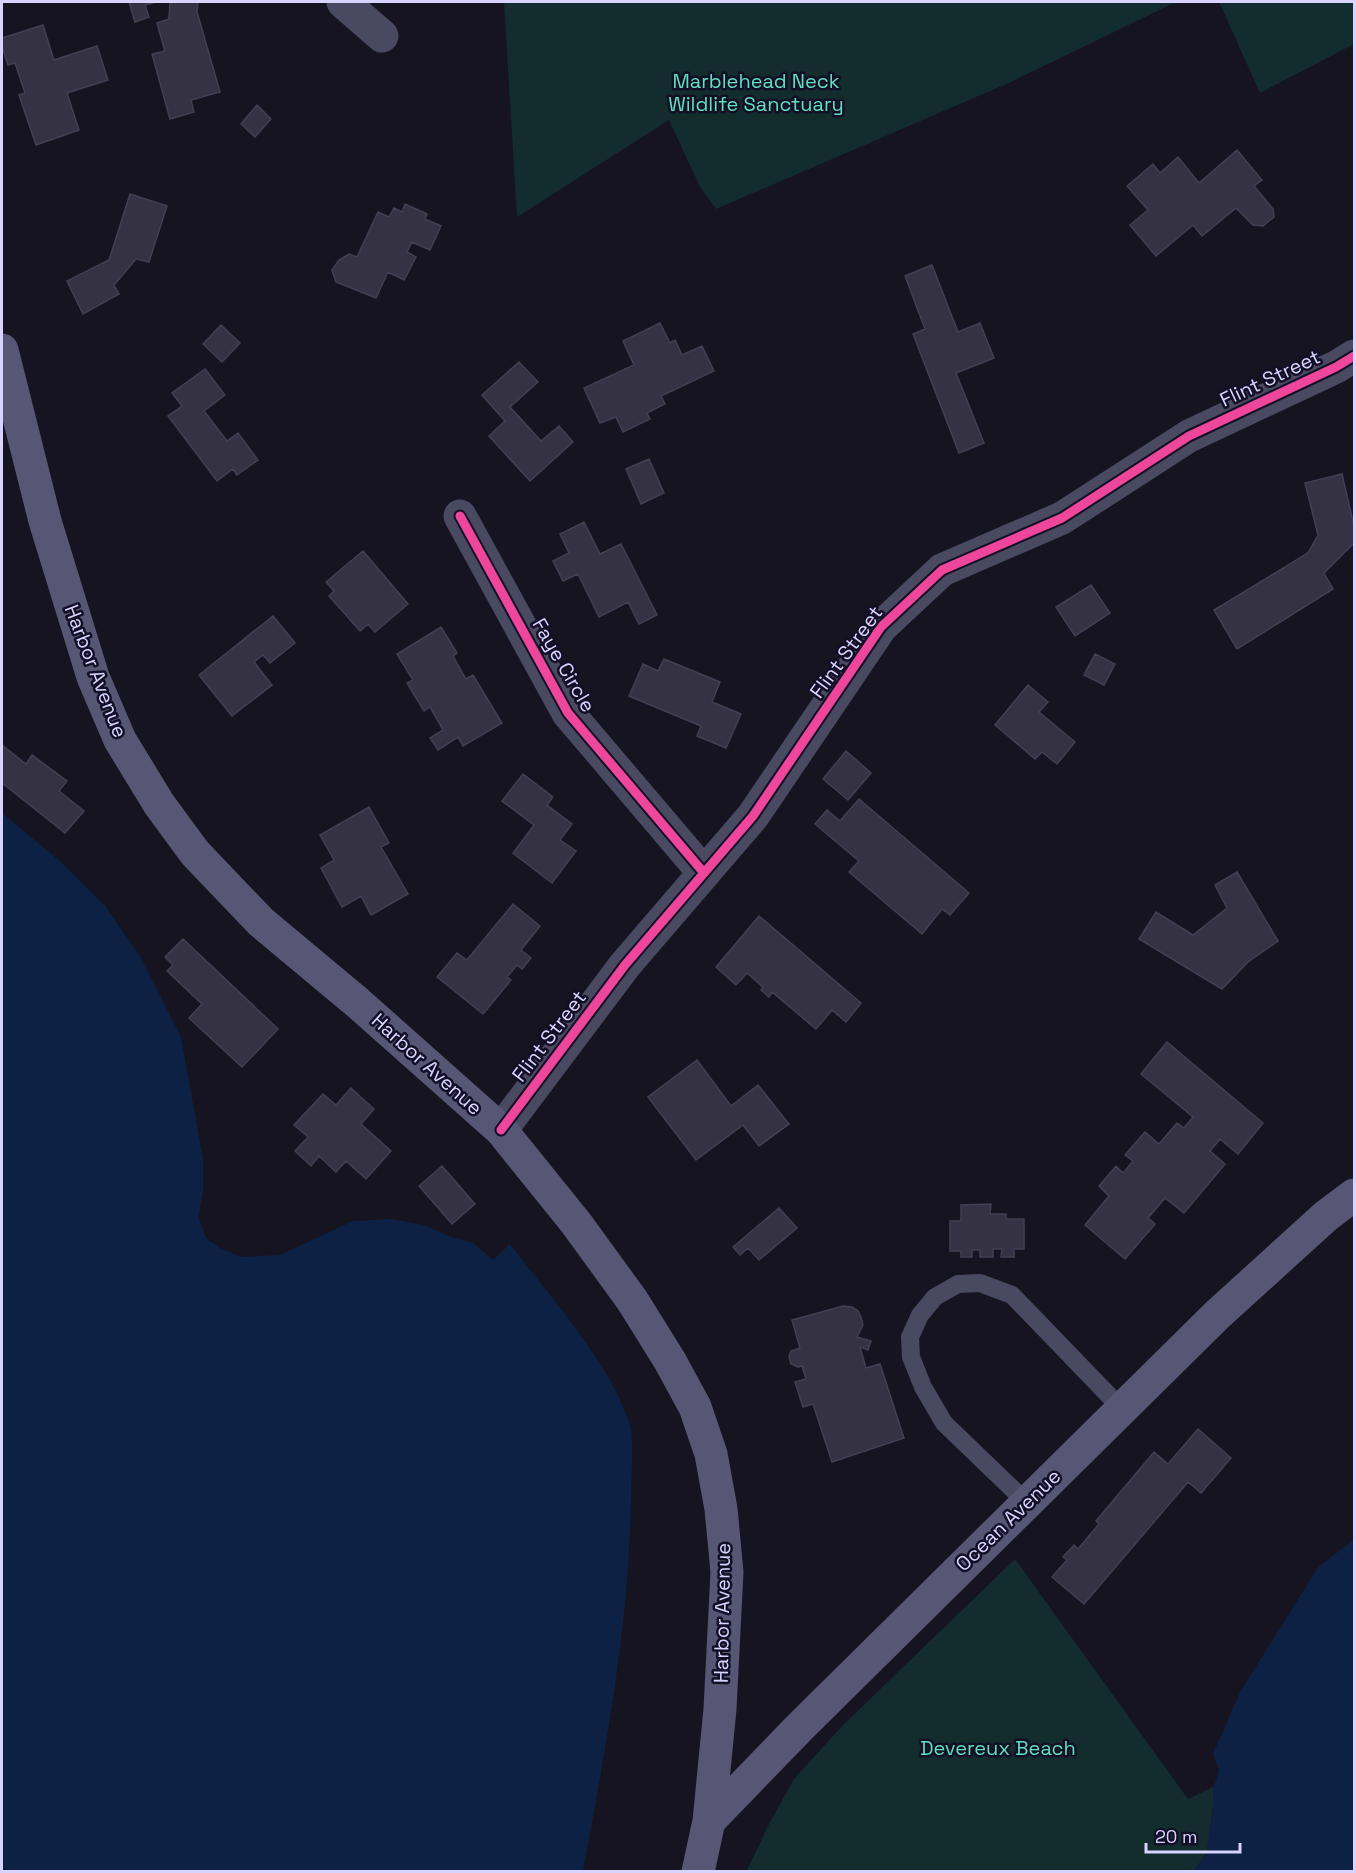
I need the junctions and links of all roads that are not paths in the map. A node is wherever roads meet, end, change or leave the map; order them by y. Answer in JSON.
{"nodes":[{"id":1,"x":343,"y":2,"type":"edge"},
{"id":2,"x":382,"y":36,"type":"dead end"},
{"id":3,"x":2,"y":350,"type":"edge"},
{"id":4,"x":1354,"y":356,"type":"edge"},
{"id":5,"x":460,"y":516,"type":"dead end"},
{"id":6,"x":704,"y":873,"type":"junction"},
{"id":7,"x":501,"y":1130,"type":"junction"},
{"id":8,"x":1354,"y":1195,"type":"edge"},
{"id":9,"x":1122,"y":1409,"type":"junction"},
{"id":10,"x":1026,"y":1502,"type":"junction"},
{"id":11,"x":709,"y":1821,"type":"junction"},
{"id":12,"x":698,"y":1872,"type":"edge"}],
"edges":[{"from":1,"to":2,"type":"street"},
{"from":3,"to":7,"type":"main road","name":"Harbor Avenue"},
{"from":4,"to":6,"type":"street","name":"Flint Street"},
{"from":5,"to":6,"type":"street","name":"Faye Circle"},
{"from":6,"to":7,"type":"street","name":"Flint Street"},
{"from":7,"to":11,"type":"main road","name":"Harbor Avenue"},
{"from":8,"to":9,"type":"main road","name":"Ocean Avenue"},
{"from":9,"to":10,"type":"main road","name":"Ocean Avenue"},
{"from":9,"to":10,"type":"lane"},
{"from":10,"to":11,"type":"main road","name":"Ocean Avenue"},
{"from":11,"to":12,"type":"main road"}]}
